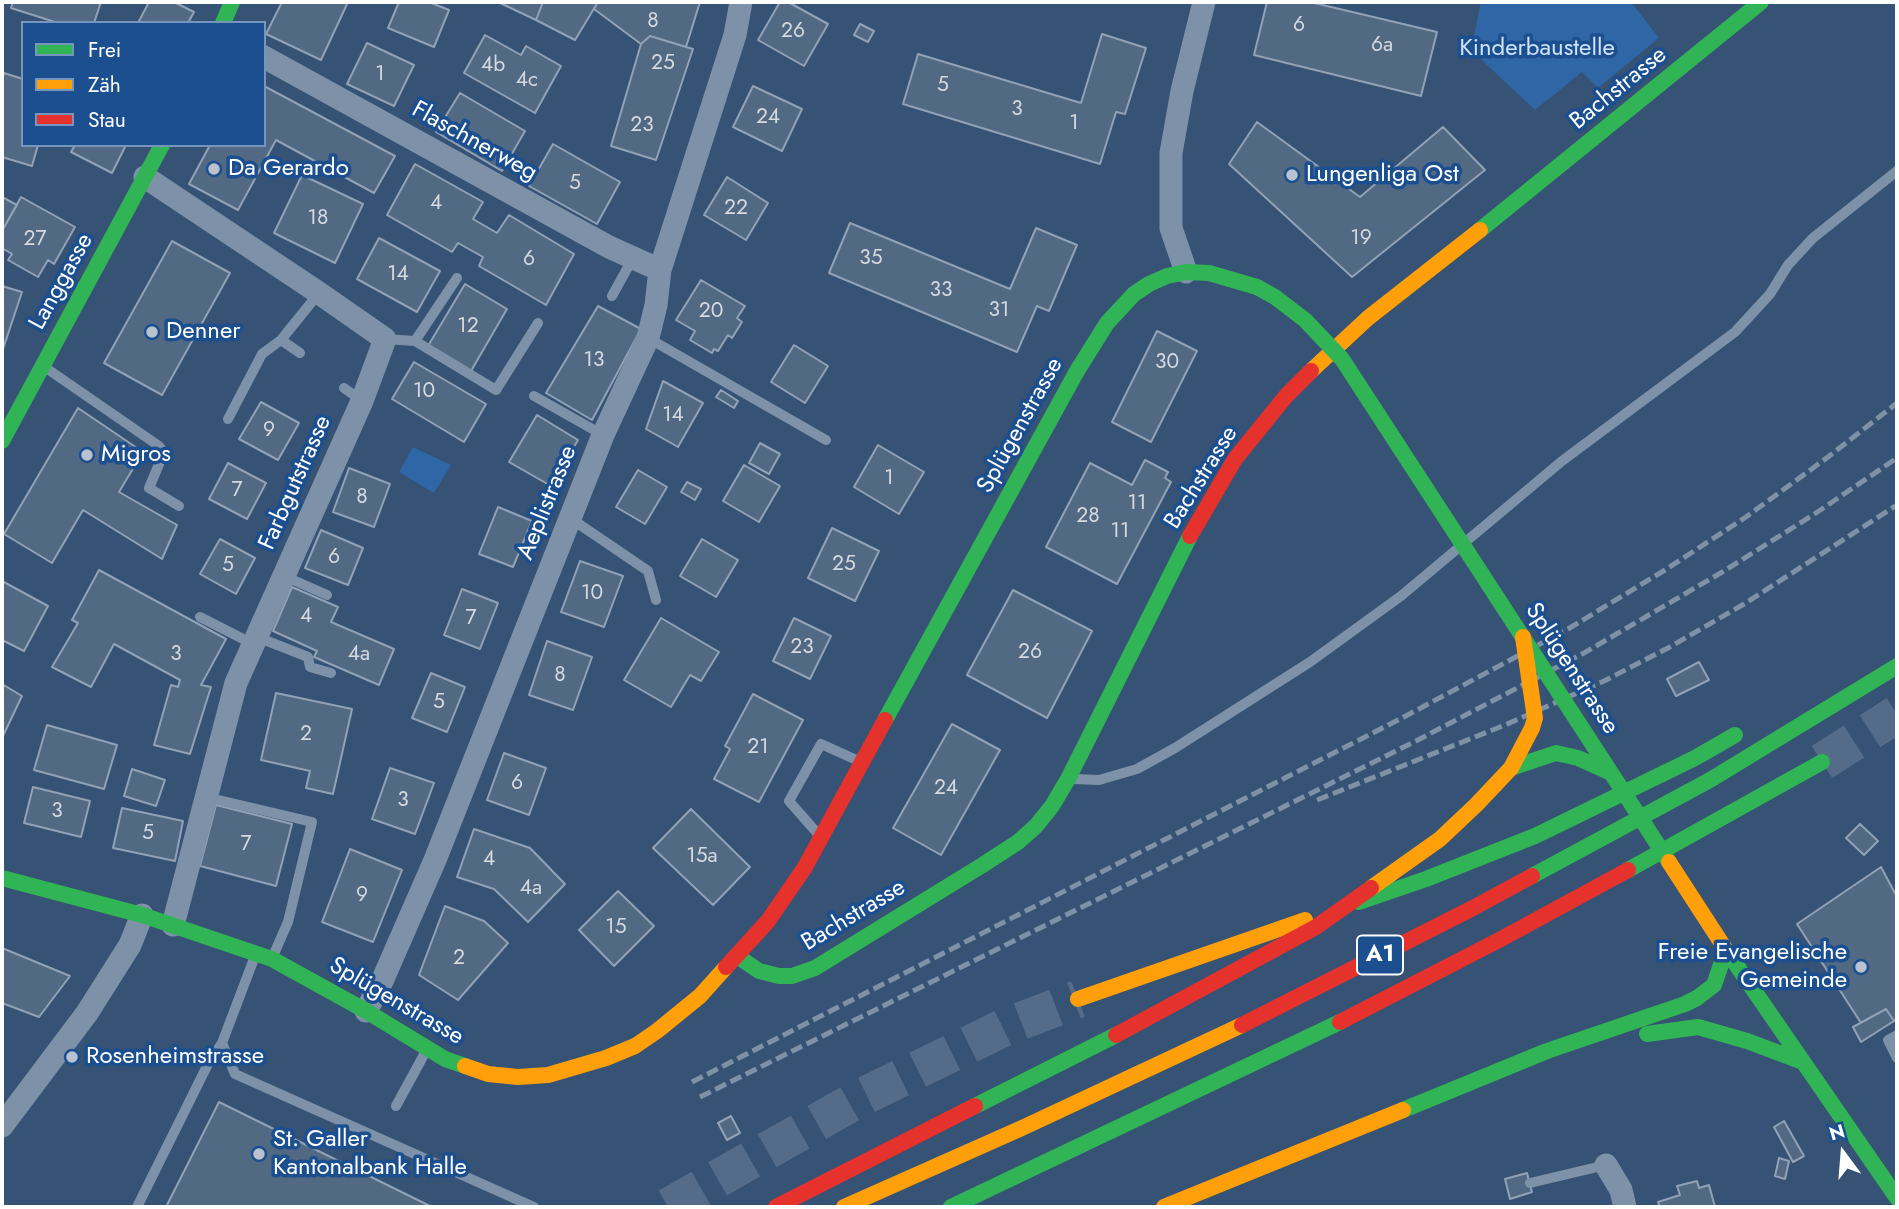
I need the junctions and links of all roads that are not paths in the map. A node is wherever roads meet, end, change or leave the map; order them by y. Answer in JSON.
{"nodes":[{"id":1,"x":232,"y":2,"type":"edge"},
{"id":2,"x":741,"y":2,"type":"edge"},
{"id":3,"x":1204,"y":2,"type":"edge"},
{"id":4,"x":1761,"y":2,"type":"edge"},
{"id":5,"x":224,"y":21,"type":"edge"},
{"id":6,"x":266,"y":58,"type":"edge"},
{"id":7,"x":161,"y":147,"type":"edge"},
{"id":8,"x":1897,"y":172,"type":"edge"},
{"id":9,"x":145,"y":177,"type":"junction"},
{"id":10,"x":632,"y":258,"type":"junction"},
{"id":11,"x":660,"y":270,"type":"junction"},
{"id":12,"x":1186,"y":272,"type":"junction"},
{"id":13,"x":457,"y":278,"type":"dead end"},
{"id":14,"x":319,"y":293,"type":"junction"},
{"id":15,"x":612,"y":296,"type":"dead end"},
{"id":16,"x":538,"y":323,"type":"dead end"},
{"id":17,"x":648,"y":338,"type":"junction"},
{"id":18,"x":385,"y":339,"type":"junction"},
{"id":19,"x":281,"y":340,"type":"junction"},
{"id":20,"x":415,"y":341,"type":"junction"},
{"id":21,"x":300,"y":353,"type":"dead end"},
{"id":22,"x":42,"y":365,"type":"junction"},
{"id":23,"x":534,"y":396,"type":"dead end"},
{"id":24,"x":228,"y":419,"type":"dead end"},
{"id":25,"x":603,"y":435,"type":"junction"},
{"id":26,"x":825,"y":440,"type":"dead end"},
{"id":27,"x":2,"y":441,"type":"edge"},
{"id":28,"x":179,"y":506,"type":"dead end"},
{"id":29,"x":569,"y":518,"type":"junction"},
{"id":30,"x":284,"y":576,"type":"junction"},
{"id":31,"x":327,"y":595,"type":"dead end"},
{"id":32,"x":656,"y":600,"type":"dead end"},
{"id":33,"x":201,"y":617,"type":"dead end"},
{"id":34,"x":1523,"y":637,"type":"junction"},
{"id":35,"x":255,"y":641,"type":"junction"},
{"id":36,"x":1897,"y":658,"type":"edge"},
{"id":37,"x":1897,"y":666,"type":"edge"},
{"id":38,"x":1861,"y":669,"type":"dead end"},
{"id":39,"x":331,"y":673,"type":"dead end"},
{"id":40,"x":1754,"y":724,"type":"dead end"},
{"id":41,"x":1822,"y":762,"type":"tunnel mouth"},
{"id":42,"x":864,"y":763,"type":"junction"},
{"id":43,"x":1511,"y":768,"type":"junction"},
{"id":44,"x":1609,"y":772,"type":"junction"},
{"id":45,"x":1068,"y":779,"type":"junction"},
{"id":46,"x":206,"y":797,"type":"junction"},
{"id":47,"x":822,"y":838,"type":"junction"},
{"id":48,"x":2,"y":878,"type":"edge"},
{"id":49,"x":142,"y":915,"type":"junction"},
{"id":50,"x":173,"y":925,"type":"junction"},
{"id":51,"x":1726,"y":950,"type":"junction"},
{"id":52,"x":264,"y":956,"type":"junction"},
{"id":53,"x":737,"y":956,"type":"junction"},
{"id":54,"x":1078,"y":999,"type":"tunnel mouth"},
{"id":55,"x":366,"y":1011,"type":"junction"},
{"id":56,"x":1338,"y":1023,"type":"junction"},
{"id":57,"x":1897,"y":1035,"type":"edge"},
{"id":58,"x":1634,"y":1038,"type":"dead end"},
{"id":59,"x":222,"y":1043,"type":"junction"},
{"id":60,"x":427,"y":1048,"type":"junction"},
{"id":61,"x":1897,"y":1058,"type":"edge"},
{"id":62,"x":1803,"y":1062,"type":"junction"},
{"id":63,"x":1538,"y":1071,"type":"dead end"},
{"id":64,"x":396,"y":1106,"type":"dead end"},
{"id":65,"x":2,"y":1126,"type":"edge"},
{"id":66,"x":1131,"y":1139,"type":"dead end"},
{"id":67,"x":1326,"y":1142,"type":"junction"},
{"id":68,"x":1606,"y":1165,"type":"joint"},
{"id":69,"x":1530,"y":1183,"type":"dead end"},
{"id":70,"x":1897,"y":1198,"type":"edge"},
{"id":71,"x":137,"y":1207,"type":"edge"},
{"id":72,"x":534,"y":1207,"type":"edge"},
{"id":73,"x":776,"y":1207,"type":"edge"},
{"id":74,"x":844,"y":1207,"type":"edge"},
{"id":75,"x":950,"y":1207,"type":"edge"},
{"id":76,"x":1164,"y":1207,"type":"edge"},
{"id":77,"x":1625,"y":1207,"type":"edge"}],
"edges":[{"from":1,"to":5,"type":"main road"},
{"from":2,"to":11,"type":"street","name":"Aeplistrasse"},
{"from":3,"to":12,"type":"street"},
{"from":4,"to":45,"type":"main road","name":"Bachstrasse"},
{"from":6,"to":10,"type":"street","name":"Flaschnerweg"},
{"from":7,"to":9,"type":"main road","name":"Langgasse"},
{"from":8,"to":45,"type":"lane"},
{"from":9,"to":14,"type":"street"},
{"from":9,"to":22,"type":"main road","name":"Langgasse"},
{"from":10,"to":11,"type":"street","name":"Flaschnerweg"},
{"from":10,"to":15,"type":"lane"},
{"from":11,"to":17,"type":"street","name":"Aeplistrasse"},
{"from":12,"to":34,"type":"main road","name":"Splügenstrasse","bridge":true},
{"from":12,"to":42,"type":"main road","name":"Splügenstrasse"},
{"from":13,"to":20,"type":"lane"},
{"from":14,"to":18,"type":"street"},
{"from":14,"to":19,"type":"lane"},
{"from":16,"to":20,"type":"lane"},
{"from":17,"to":25,"type":"street","name":"Aeplistrasse"},
{"from":17,"to":26,"type":"lane"},
{"from":18,"to":20,"type":"lane"},
{"from":18,"to":30,"type":"street","name":"Farbgutstrasse"},
{"from":19,"to":21,"type":"lane"},
{"from":19,"to":24,"type":"lane"},
{"from":22,"to":27,"type":"main road","name":"Langgasse"},
{"from":22,"to":28,"type":"lane"},
{"from":23,"to":25,"type":"lane"},
{"from":25,"to":29,"type":"street","name":"Aeplistrasse"},
{"from":29,"to":32,"type":"lane"},
{"from":29,"to":55,"type":"street","name":"Aeplistrasse"},
{"from":30,"to":31,"type":"lane"},
{"from":30,"to":35,"type":"street","name":"Farbgutstrasse"},
{"from":33,"to":35,"type":"lane"},
{"from":34,"to":43,"type":"main road","number":"A1","bridge":true},
{"from":34,"to":44,"type":"main road","name":"Splügenstrasse","bridge":true},
{"from":35,"to":39,"type":"lane"},
{"from":35,"to":46,"type":"street","name":"Farbgutstrasse"},
{"from":36,"to":38,"type":"main road"},
{"from":37,"to":74,"type":"main road","number":"A1"},
{"from":40,"to":54,"type":"main road","number":"A1"},
{"from":41,"to":56,"type":"main road","number":"A1"},
{"from":42,"to":47,"type":"main road","name":"Splügenstrasse"},
{"from":42,"to":47,"type":"lane"},
{"from":43,"to":44,"type":"main road"},
{"from":43,"to":73,"type":"main road","number":"A1","bridge":true},
{"from":44,"to":51,"type":"main road","name":"Splügenstrasse","bridge":true},
{"from":45,"to":53,"type":"main road","name":"Bachstrasse"},
{"from":46,"to":50,"type":"street","name":"Farbgutstrasse"},
{"from":46,"to":52,"type":"lane"},
{"from":47,"to":53,"type":"main road","name":"Splügenstrasse"},
{"from":48,"to":49,"type":"main road","name":"Splügenstrasse"},
{"from":49,"to":50,"type":"main road","name":"Splügenstrasse"},
{"from":49,"to":65,"type":"street"},
{"from":50,"to":52,"type":"main road","name":"Splügenstrasse"},
{"from":51,"to":62,"type":"main road","name":"Splügenstrasse"},
{"from":51,"to":67,"type":"main road"},
{"from":52,"to":55,"type":"main road","name":"Splügenstrasse"},
{"from":52,"to":59,"type":"lane"},
{"from":53,"to":60,"type":"main road","name":"Splügenstrasse"},
{"from":55,"to":60,"type":"main road","name":"Splügenstrasse"},
{"from":56,"to":66,"type":"main road","number":"A1"},
{"from":56,"to":75,"type":"main road","number":"A1"},
{"from":57,"to":61,"type":"lane"},
{"from":58,"to":62,"type":"main road"},
{"from":59,"to":71,"type":"lane"},
{"from":59,"to":72,"type":"lane"},
{"from":60,"to":64,"type":"lane"},
{"from":62,"to":70,"type":"main road","name":"Splügenstrasse"},
{"from":63,"to":67,"type":"main road"},
{"from":67,"to":76,"type":"main road"},
{"from":68,"to":69,"type":"lane"},
{"from":68,"to":77,"type":"street"}]}
